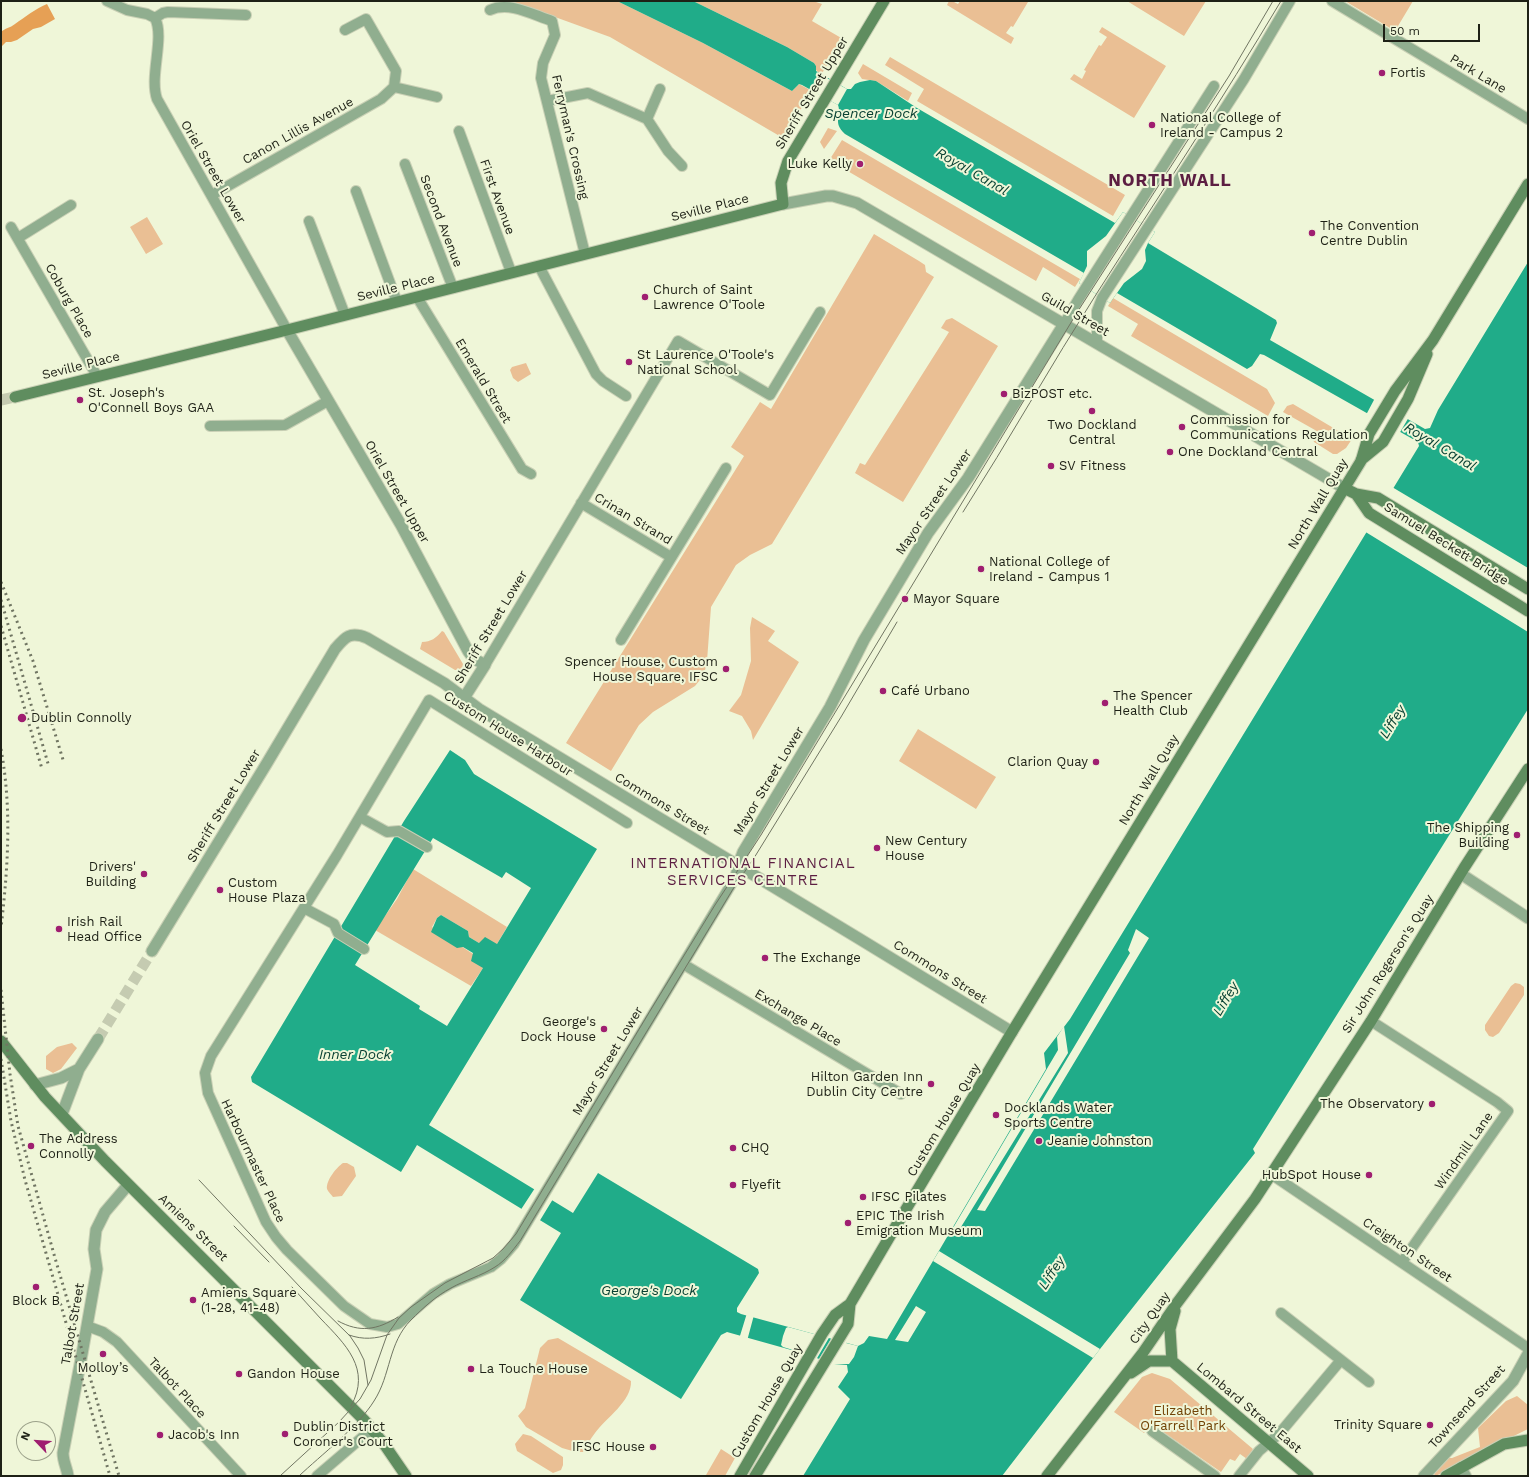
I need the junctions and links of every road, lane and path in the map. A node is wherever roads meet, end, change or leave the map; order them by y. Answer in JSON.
{"nodes":[{"id":1,"x":107,"y":1,"type":"edge"},
{"id":2,"x":884,"y":1,"type":"edge"},
{"id":3,"x":1290,"y":1,"type":"edge"},
{"id":4,"x":1332,"y":1,"type":"edge"},
{"id":5,"x":490,"y":10,"type":"dead end"},
{"id":6,"x":246,"y":15,"type":"dead end"},
{"id":7,"x":156,"y":18,"type":"junction"},
{"id":8,"x":345,"y":30,"type":"dead end"},
{"id":9,"x":1214,"y":86,"type":"dead end"},
{"id":10,"x":394,"y":87,"type":"junction"},
{"id":11,"x":660,"y":89,"type":"dead end"},
{"id":12,"x":437,"y":97,"type":"dead end"},
{"id":13,"x":547,"y":101,"type":"junction"},
{"id":14,"x":647,"y":119,"type":"junction"},
{"id":15,"x":1528,"y":119,"type":"edge"},
{"id":16,"x":458,"y":131,"type":"dead end"},
{"id":17,"x":405,"y":164,"type":"dead end"},
{"id":18,"x":682,"y":166,"type":"dead end"},
{"id":19,"x":1528,"y":184,"type":"edge"},
{"id":20,"x":356,"y":191,"type":"dead end"},
{"id":21,"x":212,"y":195,"type":"junction"},
{"id":22,"x":783,"y":204,"type":"junction"},
{"id":23,"x":71,"y":205,"type":"dead end"},
{"id":24,"x":309,"y":221,"type":"dead end"},
{"id":25,"x":11,"y":227,"type":"dead end"},
{"id":26,"x":18,"y":238,"type":"junction"},
{"id":27,"x":585,"y":254,"type":"junction"},
{"id":28,"x":539,"y":266,"type":"junction"},
{"id":29,"x":511,"y":272,"type":"junction"},
{"id":30,"x":453,"y":288,"type":"junction"},
{"id":31,"x":417,"y":297,"type":"junction"},
{"id":32,"x":397,"y":302,"type":"junction"},
{"id":33,"x":820,"y":312,"type":"dead end"},
{"id":34,"x":345,"y":315,"type":"junction"},
{"id":35,"x":1064,"y":324,"type":"junction"},
{"id":36,"x":287,"y":330,"type":"junction"},
{"id":37,"x":1433,"y":340,"type":"junction"},
{"id":38,"x":1098,"y":343,"type":"junction"},
{"id":39,"x":97,"y":376,"type":"junction"},
{"id":40,"x":626,"y":396,"type":"dead end"},
{"id":41,"x":15,"y":397,"type":"tunnel mouth"},
{"id":42,"x":328,"y":401,"type":"junction"},
{"id":43,"x":210,"y":426,"type":"dead end"},
{"id":44,"x":1361,"y":461,"type":"junction"},
{"id":45,"x":726,"y":468,"type":"dead end"},
{"id":46,"x":531,"y":474,"type":"dead end"},
{"id":47,"x":1344,"y":488,"type":"junction"},
{"id":48,"x":1356,"y":494,"type":"junction"},
{"id":49,"x":582,"y":503,"type":"junction"},
{"id":50,"x":671,"y":557,"type":"junction"},
{"id":51,"x":1528,"y":589,"type":"edge"},
{"id":52,"x":1528,"y":611,"type":"edge"},
{"id":53,"x":621,"y":640,"type":"dead end"},
{"id":54,"x":485,"y":665,"type":"junction"},
{"id":55,"x":464,"y":698,"type":"junction"},
{"id":56,"x":1528,"y":769,"type":"edge"},
{"id":57,"x":360,"y":817,"type":"junction"},
{"id":58,"x":627,"y":823,"type":"dead end"},
{"id":59,"x":427,"y":847,"type":"dead end"},
{"id":60,"x":738,"y":866,"type":"junction"},
{"id":61,"x":1461,"y":874,"type":"junction"},
{"id":62,"x":304,"y":908,"type":"junction"},
{"id":63,"x":1528,"y":918,"type":"edge"},
{"id":64,"x":364,"y":949,"type":"dead end"},
{"id":65,"x":152,"y":951,"type":"tunnel mouth"},
{"id":66,"x":683,"y":964,"type":"junction"},
{"id":67,"x":252,"y":990,"type":"joint"},
{"id":68,"x":1371,"y":1021,"type":"junction"},
{"id":69,"x":1012,"y":1032,"type":"junction"},
{"id":70,"x":98,"y":1039,"type":"tunnel mouth"},
{"id":71,"x":1,"y":1041,"type":"edge"},
{"id":72,"x":79,"y":1069,"type":"junction"},
{"id":73,"x":35,"y":1084,"type":"junction"},
{"id":74,"x":901,"y":1094,"type":"dead end"},
{"id":75,"x":62,"y":1114,"type":"junction"},
{"id":76,"x":1271,"y":1174,"type":"junction"},
{"id":77,"x":128,"y":1184,"type":"junction"},
{"id":78,"x":1402,"y":1262,"type":"junction"},
{"id":79,"x":1177,"y":1303,"type":"junction"},
{"id":80,"x":850,"y":1304,"type":"junction"},
{"id":81,"x":1281,"y":1313,"type":"dead end"},
{"id":82,"x":404,"y":1320,"type":"joint"},
{"id":83,"x":87,"y":1326,"type":"junction"},
{"id":84,"x":1528,"y":1348,"type":"edge"},
{"id":85,"x":1528,"y":1354,"type":"edge"},
{"id":86,"x":1342,"y":1360,"type":"junction"},
{"id":87,"x":1172,"y":1361,"type":"junction"},
{"id":88,"x":1369,"y":1382,"type":"dead end"},
{"id":89,"x":1112,"y":1392,"type":"junction"},
{"id":90,"x":372,"y":1429,"type":"junction"},
{"id":91,"x":1152,"y":1431,"type":"dead end"},
{"id":92,"x":1528,"y":1440,"type":"edge"},
{"id":93,"x":1269,"y":1443,"type":"junction"},
{"id":94,"x":1464,"y":1472,"type":"edge"},
{"id":95,"x":68,"y":1476,"type":"edge"},
{"id":96,"x":241,"y":1476,"type":"edge"},
{"id":97,"x":317,"y":1476,"type":"edge"},
{"id":98,"x":406,"y":1476,"type":"edge"},
{"id":99,"x":740,"y":1476,"type":"edge"},
{"id":100,"x":755,"y":1476,"type":"edge"},
{"id":101,"x":1047,"y":1476,"type":"edge"},
{"id":102,"x":1215,"y":1476,"type":"edge"},
{"id":103,"x":1239,"y":1476,"type":"edge"},
{"id":104,"x":1308,"y":1476,"type":"edge"},
{"id":105,"x":1424,"y":1476,"type":"edge"},
{"id":106,"x":1446,"y":1476,"type":"edge"}],
"edges":[{"from":1,"to":7,"type":"street"},
{"from":2,"to":22,"type":"main road","name":"Sheriff Street Upper"},
{"from":3,"to":38,"type":"street"},
{"from":4,"to":15,"type":"street","name":"Park Lane"},
{"from":5,"to":13,"type":"street","name":"Ferryman's Crossing"},
{"from":6,"to":7,"type":"street"},
{"from":7,"to":21,"type":"street","name":"Oriel Street Lower"},
{"from":8,"to":10,"type":"street"},
{"from":9,"to":35,"type":"street"},
{"from":10,"to":12,"type":"street"},
{"from":10,"to":21,"type":"street","name":"Canon Lillis Avenue"},
{"from":11,"to":14,"type":"street"},
{"from":13,"to":14,"type":"street"},
{"from":13,"to":27,"type":"street","name":"Ferryman's Crossing"},
{"from":14,"to":18,"type":"street"},
{"from":16,"to":29,"type":"street","name":"First Avenue"},
{"from":17,"to":30,"type":"street","name":"Second Avenue"},
{"from":19,"to":37,"type":"main road"},
{"from":20,"to":32,"type":"street"},
{"from":21,"to":36,"type":"street","name":"Oriel Street Lower"},
{"from":22,"to":27,"type":"main road","name":"Seville Place"},
{"from":22,"to":35,"type":"street","name":"Guild Street"},
{"from":23,"to":26,"type":"street"},
{"from":24,"to":34,"type":"street"},
{"from":25,"to":26,"type":"street","name":"Coburg Place"},
{"from":26,"to":39,"type":"street","name":"Coburg Place"},
{"from":27,"to":28,"type":"main road","name":"Seville Place"},
{"from":28,"to":29,"type":"main road","name":"Seville Place"},
{"from":28,"to":40,"type":"street"},
{"from":29,"to":30,"type":"main road","name":"Seville Place"},
{"from":30,"to":31,"type":"main road","name":"Seville Place"},
{"from":31,"to":32,"type":"main road","name":"Seville Place"},
{"from":31,"to":46,"type":"street","name":"Emerald Street"},
{"from":32,"to":34,"type":"main road","name":"Seville Place"},
{"from":33,"to":49,"type":"street","name":"Sheriff Street Lower"},
{"from":34,"to":36,"type":"main road","name":"Seville Place"},
{"from":35,"to":38,"type":"street","name":"Guild Street"},
{"from":35,"to":60,"type":"street","name":"Mayor Street Lower"},
{"from":36,"to":39,"type":"main road","name":"Seville Place"},
{"from":36,"to":42,"type":"street","name":"Oriel Street Upper"},
{"from":37,"to":44,"type":"main road","name":"North Wall Quay"},
{"from":37,"to":44,"type":"main road","name":"North Wall Quay"},
{"from":38,"to":47,"type":"street","name":"Guild Street"},
{"from":39,"to":41,"type":"main road","name":"Seville Place"},
{"from":42,"to":43,"type":"street"},
{"from":42,"to":54,"type":"street","name":"Oriel Street Upper"},
{"from":44,"to":47,"type":"main road","name":"North Wall Quay"},
{"from":45,"to":50,"type":"street","name":"Crinan Strand"},
{"from":47,"to":48,"type":"main road","name":"Samuel Beckett Bridge"},
{"from":47,"to":69,"type":"main road","name":"North Wall Quay"},
{"from":48,"to":51,"type":"main road","name":"Samuel Beckett Bridge"},
{"from":48,"to":52,"type":"main road","name":"Samuel Beckett Bridge"},
{"from":49,"to":50,"type":"street","name":"Crinan Strand"},
{"from":49,"to":54,"type":"street","name":"Sheriff Street Lower"},
{"from":50,"to":53,"type":"street","name":"Crinan Strand"},
{"from":54,"to":55,"type":"street","name":"Sheriff Street Lower"},
{"from":55,"to":60,"type":"street","name":"Commons Street"},
{"from":55,"to":65,"type":"street","name":"Sheriff Street Lower"},
{"from":56,"to":61,"type":"main road","name":"Sir John Rogerson's Quay"},
{"from":57,"to":58,"type":"street","name":"Custom House Harbour"},
{"from":57,"to":59,"type":"street"},
{"from":57,"to":62,"type":"street","name":"Custom House Harbour"},
{"from":60,"to":66,"type":"street","name":"Mayor Street Lower"},
{"from":60,"to":69,"type":"street","name":"Commons Street"},
{"from":61,"to":63,"type":"street"},
{"from":61,"to":68,"type":"main road","name":"Sir John Rogerson's Quay"},
{"from":62,"to":64,"type":"street"},
{"from":62,"to":67,"type":"street","name":"Custom House Harbour"},
{"from":66,"to":74,"type":"street","name":"Exchange Place"},
{"from":66,"to":82,"type":"street","name":"Mayor Street Lower"},
{"from":67,"to":82,"type":"street","name":"Harbourmaster Place"},
{"from":68,"to":76,"type":"main road","name":"Sir John Rogerson's Quay"},
{"from":68,"to":78,"type":"street","name":"Windmill Lane"},
{"from":69,"to":80,"type":"main road","name":"Custom House Quay"},
{"from":70,"to":72,"type":"street"},
{"from":71,"to":73,"type":"main road","name":"Amiens Street"},
{"from":72,"to":73,"type":"street"},
{"from":72,"to":75,"type":"street"},
{"from":73,"to":75,"type":"main road","name":"Amiens Street"},
{"from":75,"to":77,"type":"main road","name":"Amiens Street"},
{"from":76,"to":78,"type":"street","name":"Creighton Street"},
{"from":76,"to":79,"type":"main road","name":"City Quay"},
{"from":77,"to":83,"type":"street","name":"Talbot Street"},
{"from":77,"to":90,"type":"main road","name":"Amiens Street"},
{"from":78,"to":84,"type":"street","name":"Creighton Street"},
{"from":79,"to":87,"type":"main road"},
{"from":79,"to":89,"type":"main road","name":"City Quay"},
{"from":80,"to":99,"type":"main road","name":"Custom House Quay"},
{"from":80,"to":100,"type":"main road","name":"Custom House Quay"},
{"from":81,"to":86,"type":"street"},
{"from":83,"to":95,"type":"street","name":"Talbot Street"},
{"from":83,"to":96,"type":"street","name":"Talbot Place"},
{"from":85,"to":105,"type":"street","name":"Townsend Street"},
{"from":86,"to":88,"type":"street"},
{"from":86,"to":93,"type":"street"},
{"from":87,"to":89,"type":"main road"},
{"from":87,"to":93,"type":"main road","name":"Lombard Street East"},
{"from":89,"to":101,"type":"main road","name":"City Quay"},
{"from":90,"to":97,"type":"street"},
{"from":90,"to":98,"type":"main road","name":"Amiens Street"},
{"from":91,"to":102,"type":"street"},
{"from":92,"to":94,"type":"main road"},
{"from":93,"to":103,"type":"street"},
{"from":93,"to":104,"type":"main road","name":"Lombard Street East"},
{"from":94,"to":106,"type":"main road"}]}
